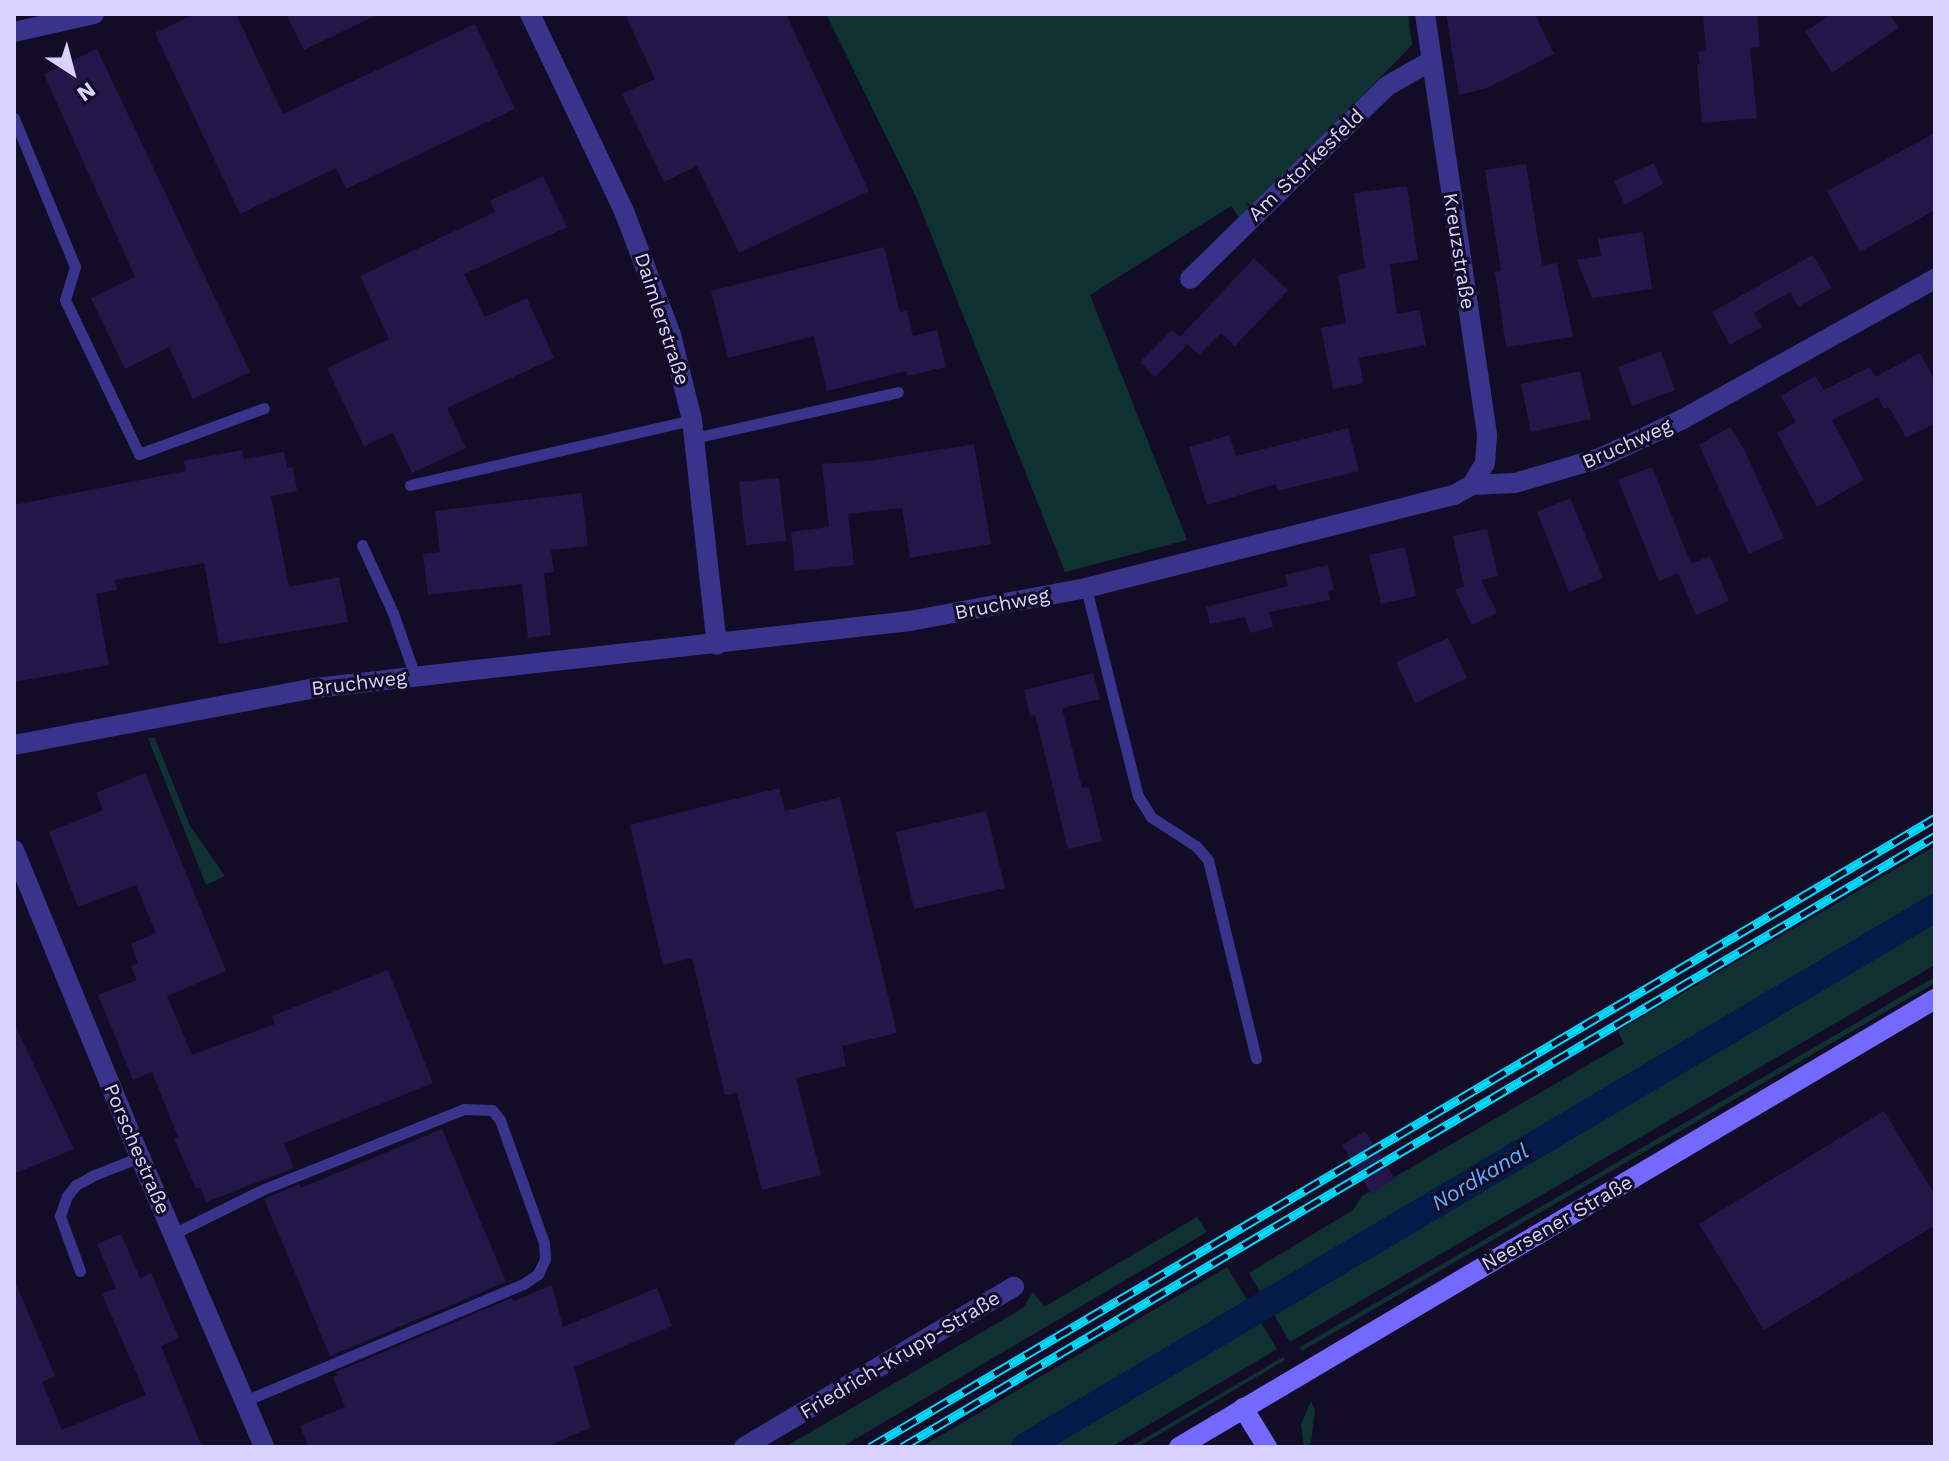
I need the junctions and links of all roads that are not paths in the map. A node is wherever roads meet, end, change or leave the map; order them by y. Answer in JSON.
{"nodes":[{"id":1,"x":92,"y":14,"type":"edge"},
{"id":2,"x":530,"y":14,"type":"edge"},
{"id":3,"x":1425,"y":14,"type":"edge"},
{"id":4,"x":14,"y":32,"type":"edge"},
{"id":5,"x":1431,"y":61,"type":"junction"},
{"id":6,"x":14,"y":118,"type":"edge"},
{"id":7,"x":1190,"y":279,"type":"dead end"},
{"id":8,"x":1935,"y":279,"type":"edge"},
{"id":9,"x":898,"y":392,"type":"dead end"},
{"id":10,"x":264,"y":408,"type":"dead end"},
{"id":11,"x":693,"y":429,"type":"junction"},
{"id":12,"x":410,"y":485,"type":"dead end"},
{"id":13,"x":1472,"y":485,"type":"junction"},
{"id":14,"x":362,"y":545,"type":"dead end"},
{"id":15,"x":1086,"y":588,"type":"junction"},
{"id":16,"x":717,"y":645,"type":"junction"},
{"id":17,"x":415,"y":676,"type":"junction"},
{"id":18,"x":14,"y":745,"type":"edge"},
{"id":19,"x":14,"y":850,"type":"edge"},
{"id":20,"x":1935,"y":999,"type":"edge"},
{"id":21,"x":1256,"y":1058,"type":"dead end"},
{"id":22,"x":140,"y":1157,"type":"junction"},
{"id":23,"x":173,"y":1234,"type":"junction"},
{"id":24,"x":80,"y":1271,"type":"dead end"},
{"id":25,"x":1014,"y":1287,"type":"dead end"},
{"id":26,"x":245,"y":1401,"type":"junction"},
{"id":27,"x":1243,"y":1408,"type":"junction"},
{"id":28,"x":264,"y":1447,"type":"edge"},
{"id":29,"x":744,"y":1447,"type":"edge"},
{"id":30,"x":1179,"y":1447,"type":"edge"},
{"id":31,"x":1267,"y":1447,"type":"edge"}],
"edges":[{"from":1,"to":4,"type":"street"},
{"from":2,"to":11,"type":"street","name":"Daimlerstraße"},
{"from":3,"to":5,"type":"street","name":"Kreuzstraße"},
{"from":5,"to":7,"type":"street","name":"Am Storkesfeld"},
{"from":5,"to":13,"type":"street","name":"Kreuzstraße"},
{"from":6,"to":10,"type":"lane"},
{"from":8,"to":13,"type":"street","name":"Bruchweg"},
{"from":9,"to":11,"type":"lane"},
{"from":11,"to":12,"type":"lane"},
{"from":11,"to":16,"type":"street","name":"Daimlerstraße"},
{"from":13,"to":15,"type":"street","name":"Bruchweg"},
{"from":14,"to":17,"type":"lane"},
{"from":15,"to":16,"type":"street","name":"Bruchweg"},
{"from":15,"to":21,"type":"lane"},
{"from":16,"to":17,"type":"street","name":"Bruchweg"},
{"from":17,"to":18,"type":"street","name":"Bruchweg"},
{"from":19,"to":22,"type":"street","name":"Porschestraße"},
{"from":20,"to":27,"type":"main road","name":"Neersener Straße"},
{"from":22,"to":23,"type":"street","name":"Porschestraße"},
{"from":22,"to":24,"type":"lane"},
{"from":23,"to":26,"type":"street","name":"Porschestraße"},
{"from":23,"to":26,"type":"lane"},
{"from":25,"to":29,"type":"street","name":"Friedrich-Krupp-Straße"},
{"from":26,"to":28,"type":"street","name":"Porschestraße"},
{"from":27,"to":30,"type":"main road","name":"Neersener Straße"},
{"from":27,"to":31,"type":"main road"}]}
